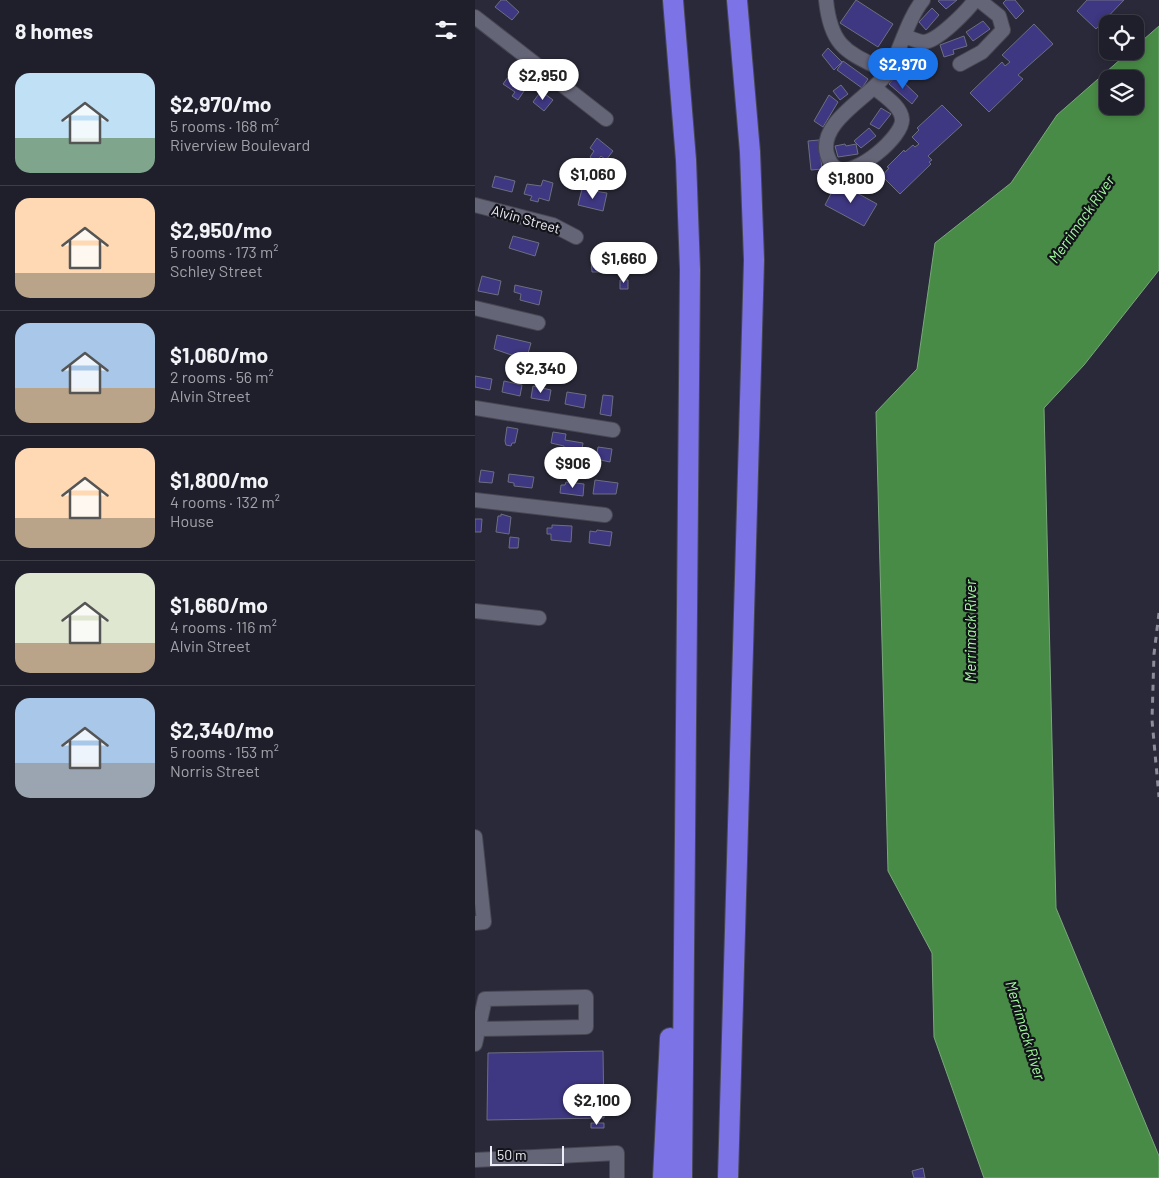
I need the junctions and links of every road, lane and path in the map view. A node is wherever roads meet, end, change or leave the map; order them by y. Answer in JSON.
{"nodes":[{"id":1,"x":673,"y":0,"type":"edge"},
{"id":2,"x":737,"y":0,"type":"edge"},
{"id":3,"x":826,"y":0,"type":"edge"},
{"id":4,"x":923,"y":0,"type":"edge"},
{"id":5,"x":975,"y":0,"type":"edge"},
{"id":6,"x":979,"y":0,"type":"edge"},
{"id":7,"x":475,"y":17,"type":"edge"},
{"id":8,"x":905,"y":36,"type":"junction"},
{"id":9,"x":960,"y":64,"type":"dead end"},
{"id":10,"x":887,"y":72,"type":"junction"},
{"id":11,"x":870,"y":93,"type":"junction"},
{"id":12,"x":607,"y":119,"type":"dead end"},
{"id":13,"x":475,"y":205,"type":"edge"},
{"id":14,"x":576,"y":237,"type":"dead end"},
{"id":15,"x":475,"y":308,"type":"edge"},
{"id":16,"x":538,"y":323,"type":"dead end"},
{"id":17,"x":475,"y":408,"type":"edge"},
{"id":18,"x":613,"y":430,"type":"dead end"},
{"id":19,"x":475,"y":500,"type":"edge"},
{"id":20,"x":605,"y":515,"type":"dead end"},
{"id":21,"x":475,"y":611,"type":"edge"},
{"id":22,"x":539,"y":618,"type":"dead end"},
{"id":23,"x":475,"y":837,"type":"edge"},
{"id":24,"x":683,"y":887,"type":"junction"},
{"id":25,"x":475,"y":923,"type":"edge"},
{"id":26,"x":479,"y":1030,"type":"junction"},
{"id":27,"x":475,"y":1044,"type":"edge"},
{"id":28,"x":475,"y":1160,"type":"edge"},
{"id":29,"x":617,"y":1178,"type":"edge"},
{"id":30,"x":663,"y":1178,"type":"edge"},
{"id":31,"x":682,"y":1178,"type":"edge"},
{"id":32,"x":728,"y":1178,"type":"edge"}],
"edges":[{"from":1,"to":24,"type":"highway"},
{"from":2,"to":32,"type":"highway"},
{"from":3,"to":10,"type":"street"},
{"from":4,"to":8,"type":"street"},
{"from":5,"to":8,"type":"street"},
{"from":6,"to":9,"type":"street"},
{"from":7,"to":12,"type":"street"},
{"from":8,"to":10,"type":"street"},
{"from":10,"to":11,"type":"street"},
{"from":11,"to":11,"type":"street"},
{"from":13,"to":14,"type":"street","name":"Alvin Street"},
{"from":15,"to":16,"type":"street"},
{"from":17,"to":18,"type":"street"},
{"from":19,"to":20,"type":"street"},
{"from":21,"to":22,"type":"street"},
{"from":23,"to":25,"type":"street"},
{"from":24,"to":30,"type":"highway"},
{"from":24,"to":31,"type":"highway"},
{"from":26,"to":26,"type":"street"},
{"from":26,"to":27,"type":"street"},
{"from":28,"to":29,"type":"street"}]}
